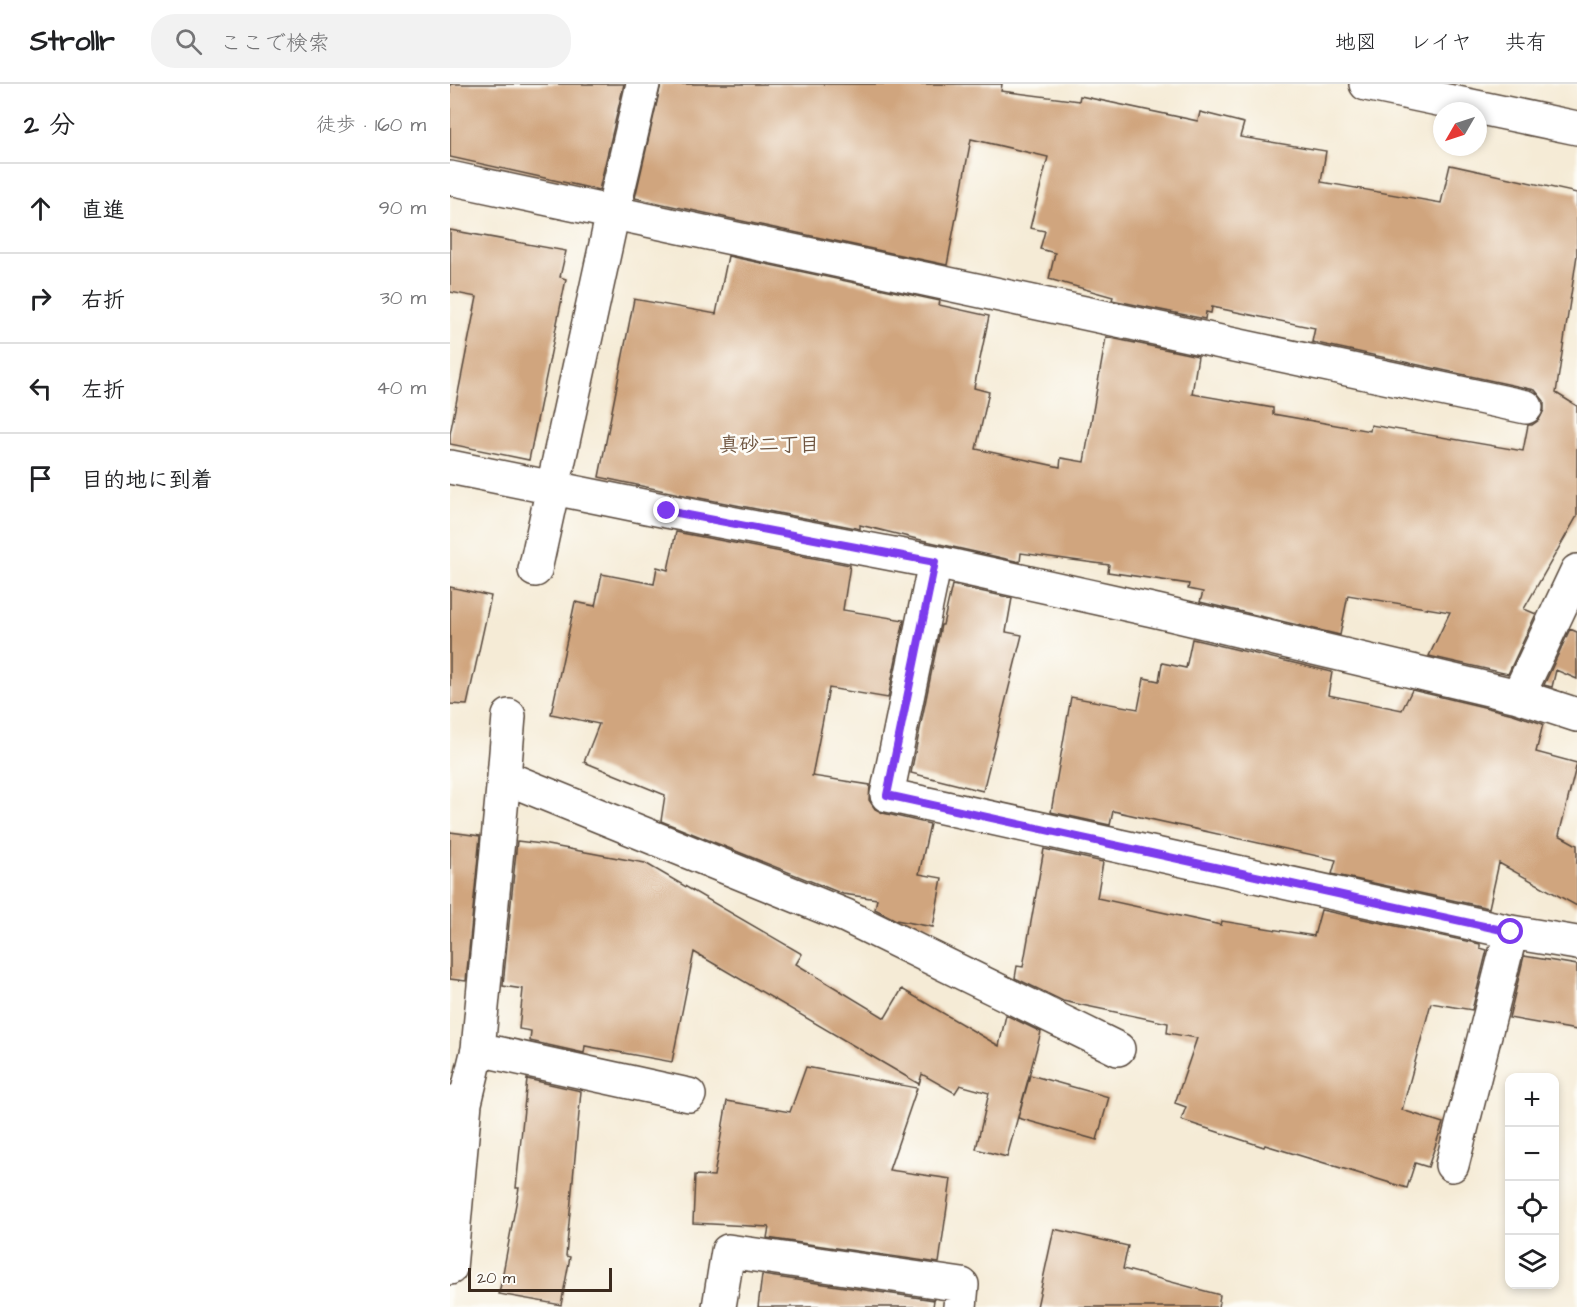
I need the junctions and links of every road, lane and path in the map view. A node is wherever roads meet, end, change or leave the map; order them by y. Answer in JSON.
{"nodes":[{"id":1,"x":643,"y":84,"type":"edge"},
{"id":2,"x":1366,"y":84,"type":"edge"},
{"id":3,"x":1577,"y":128,"type":"edge"},
{"id":4,"x":450,"y":178,"type":"edge"},
{"id":5,"x":613,"y":212,"type":"junction"},
{"id":6,"x":1526,"y":406,"type":"dead end"},
{"id":7,"x":450,"y":467,"type":"edge"},
{"id":8,"x":552,"y":488,"type":"junction"},
{"id":9,"x":935,"y":562,"type":"junction"},
{"id":10,"x":535,"y":570,"type":"dead end"},
{"id":11,"x":1577,"y":571,"type":"edge"},
{"id":12,"x":1518,"y":696,"type":"junction"},
{"id":13,"x":1577,"y":715,"type":"edge"},
{"id":14,"x":508,"y":716,"type":"dead end"},
{"id":15,"x":504,"y":777,"type":"junction"},
{"id":16,"x":1511,"y":932,"type":"junction"},
{"id":17,"x":1577,"y":943,"type":"edge"},
{"id":18,"x":478,"y":1049,"type":"junction"},
{"id":19,"x":1118,"y":1049,"type":"dead end"},
{"id":20,"x":689,"y":1095,"type":"dead end"},
{"id":21,"x":458,"y":1103,"type":"edge"},
{"id":22,"x":1452,"y":1165,"type":"dead end"},
{"id":23,"x":450,"y":1268,"type":"edge"},
{"id":24,"x":719,"y":1307,"type":"edge"},
{"id":25,"x":960,"y":1307,"type":"edge"}],
"edges":[{"from":1,"to":5,"type":"street"},
{"from":2,"to":3,"type":"street"},
{"from":4,"to":5,"type":"street"},
{"from":5,"to":6,"type":"street"},
{"from":5,"to":8,"type":"street"},
{"from":7,"to":8,"type":"street"},
{"from":8,"to":9,"type":"street"},
{"from":8,"to":10,"type":"street"},
{"from":9,"to":12,"type":"street"},
{"from":9,"to":16,"type":"street"},
{"from":11,"to":12,"type":"street"},
{"from":12,"to":13,"type":"street"},
{"from":14,"to":15,"type":"street"},
{"from":15,"to":18,"type":"street"},
{"from":15,"to":19,"type":"street"},
{"from":16,"to":17,"type":"street"},
{"from":16,"to":22,"type":"street"},
{"from":18,"to":20,"type":"street"},
{"from":18,"to":21,"type":"street"},
{"from":21,"to":23,"type":"street"},
{"from":24,"to":25,"type":"street"}]}
